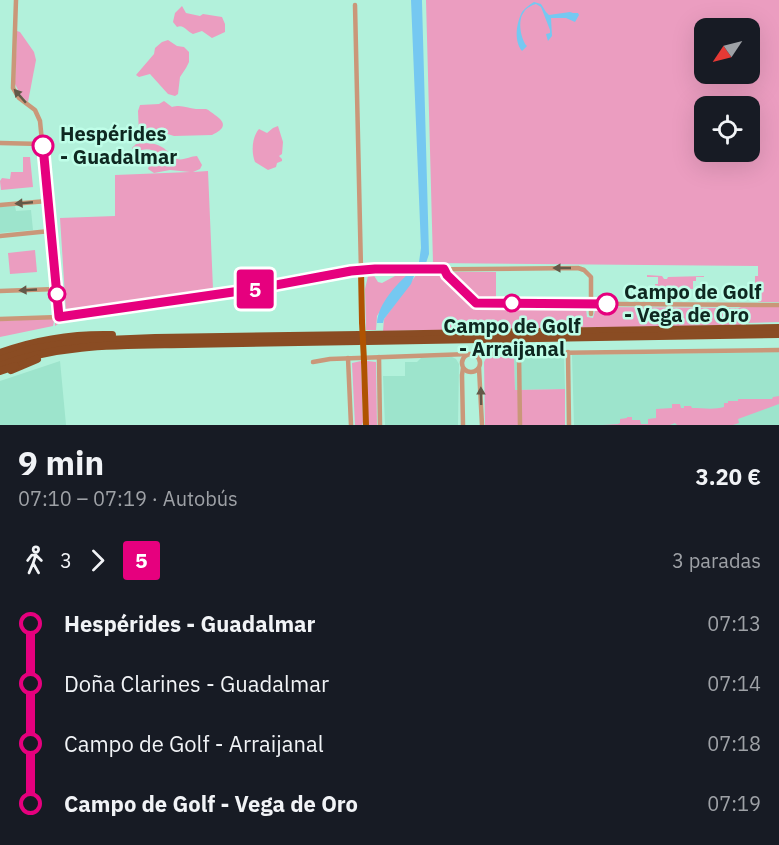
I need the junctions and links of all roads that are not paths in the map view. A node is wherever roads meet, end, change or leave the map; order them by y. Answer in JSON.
{"nodes":[{"id":1,"x":16,"y":0,"type":"edge"},
{"id":2,"x":355,"y":5,"type":"dead end"},
{"id":3,"x":0,"y":143,"type":"edge"},
{"id":4,"x":43,"y":145,"type":"junction"},
{"id":5,"x":47,"y":201,"type":"junction"},
{"id":6,"x":0,"y":205,"type":"edge"},
{"id":7,"x":50,"y":231,"type":"junction"},
{"id":8,"x":0,"y":236,"type":"edge"},
{"id":9,"x":444,"y":269,"type":"junction"},
{"id":10,"x":361,"y":270,"type":"junction"},
{"id":11,"x":56,"y":289,"type":"junction"},
{"id":12,"x":0,"y":291,"type":"edge"},
{"id":13,"x":591,"y":304,"type":"junction"},
{"id":14,"x":779,"y":305,"type":"edge"},
{"id":15,"x":591,"y":314,"type":"dead end"},
{"id":16,"x":59,"y":317,"type":"junction"},
{"id":17,"x":0,"y":319,"type":"edge"},
{"id":18,"x":779,"y":328,"type":"edge"},
{"id":19,"x":779,"y":334,"type":"edge"},
{"id":20,"x":155,"y":338,"type":"junction"},
{"id":21,"x":363,"y":338,"type":"junction"},
{"id":22,"x":141,"y":345,"type":"junction"},
{"id":23,"x":779,"y":350,"type":"edge"},
{"id":24,"x":568,"y":352,"type":"junction"},
{"id":25,"x":0,"y":353,"type":"edge"},
{"id":26,"x":492,"y":353,"type":"junction"},
{"id":27,"x":519,"y":353,"type":"junction"},
{"id":28,"x":471,"y":354,"type":"junction"},
{"id":29,"x":450,"y":355,"type":"junction"},
{"id":30,"x":379,"y":357,"type":"junction"},
{"id":31,"x":348,"y":358,"type":"junction"},
{"id":32,"x":0,"y":360,"type":"edge"},
{"id":33,"x":313,"y":362,"type":"dead end"},
{"id":34,"x":463,"y":365,"type":"junction"},
{"id":35,"x":480,"y":365,"type":"junction"},
{"id":36,"x":0,"y":366,"type":"edge"},
{"id":37,"x":0,"y":374,"type":"edge"},
{"id":38,"x":351,"y":425,"type":"edge"},
{"id":39,"x":366,"y":425,"type":"edge"},
{"id":40,"x":380,"y":425,"type":"edge"},
{"id":41,"x":463,"y":425,"type":"edge"},
{"id":42,"x":482,"y":425,"type":"edge"},
{"id":43,"x":520,"y":425,"type":"edge"},
{"id":44,"x":569,"y":425,"type":"edge"}],
"edges":[{"from":4,"to":1,"type":"street","one_way":true},
{"from":2,"to":10,"type":"street"},
{"from":3,"to":4,"type":"street"},
{"from":4,"to":5,"type":"street"},
{"from":5,"to":6,"type":"street","one_way":true},
{"from":5,"to":7,"type":"street"},
{"from":7,"to":8,"type":"street"},
{"from":7,"to":11,"type":"street"},
{"from":9,"to":10,"type":"street"},
{"from":9,"to":13,"type":"street"},
{"from":13,"to":9,"type":"street","one_way":true},
{"from":10,"to":16,"type":"street"},
{"from":10,"to":39,"type":"main road","bridge":true},
{"from":11,"to":12,"type":"street","one_way":true},
{"from":11,"to":16,"type":"street"},
{"from":13,"to":14,"type":"street"},
{"from":13,"to":15,"type":"street"},
{"from":16,"to":17,"type":"street"},
{"from":18,"to":21,"type":"highway"},
{"from":19,"to":21,"type":"highway"},
{"from":20,"to":21,"type":"highway"},
{"from":20,"to":25,"type":"highway"},
{"from":20,"to":32,"type":"highway"},
{"from":21,"to":22,"type":"highway"},
{"from":22,"to":36,"type":"highway"},
{"from":22,"to":37,"type":"highway"},
{"from":23,"to":24,"type":"street"},
{"from":24,"to":27,"type":"street"},
{"from":24,"to":44,"type":"street"},
{"from":26,"to":27,"type":"street"},
{"from":26,"to":28,"type":"street"},
{"from":26,"to":35,"type":"street"},
{"from":27,"to":43,"type":"street"},
{"from":28,"to":29,"type":"street"},
{"from":28,"to":34,"type":"street"},
{"from":28,"to":35,"type":"street"},
{"from":29,"to":30,"type":"street"},
{"from":29,"to":34,"type":"street"},
{"from":30,"to":31,"type":"street"},
{"from":30,"to":40,"type":"street"},
{"from":31,"to":33,"type":"street"},
{"from":31,"to":38,"type":"street"},
{"from":34,"to":35,"type":"street"},
{"from":34,"to":41,"type":"street"},
{"from":42,"to":35,"type":"street","one_way":true}]}
